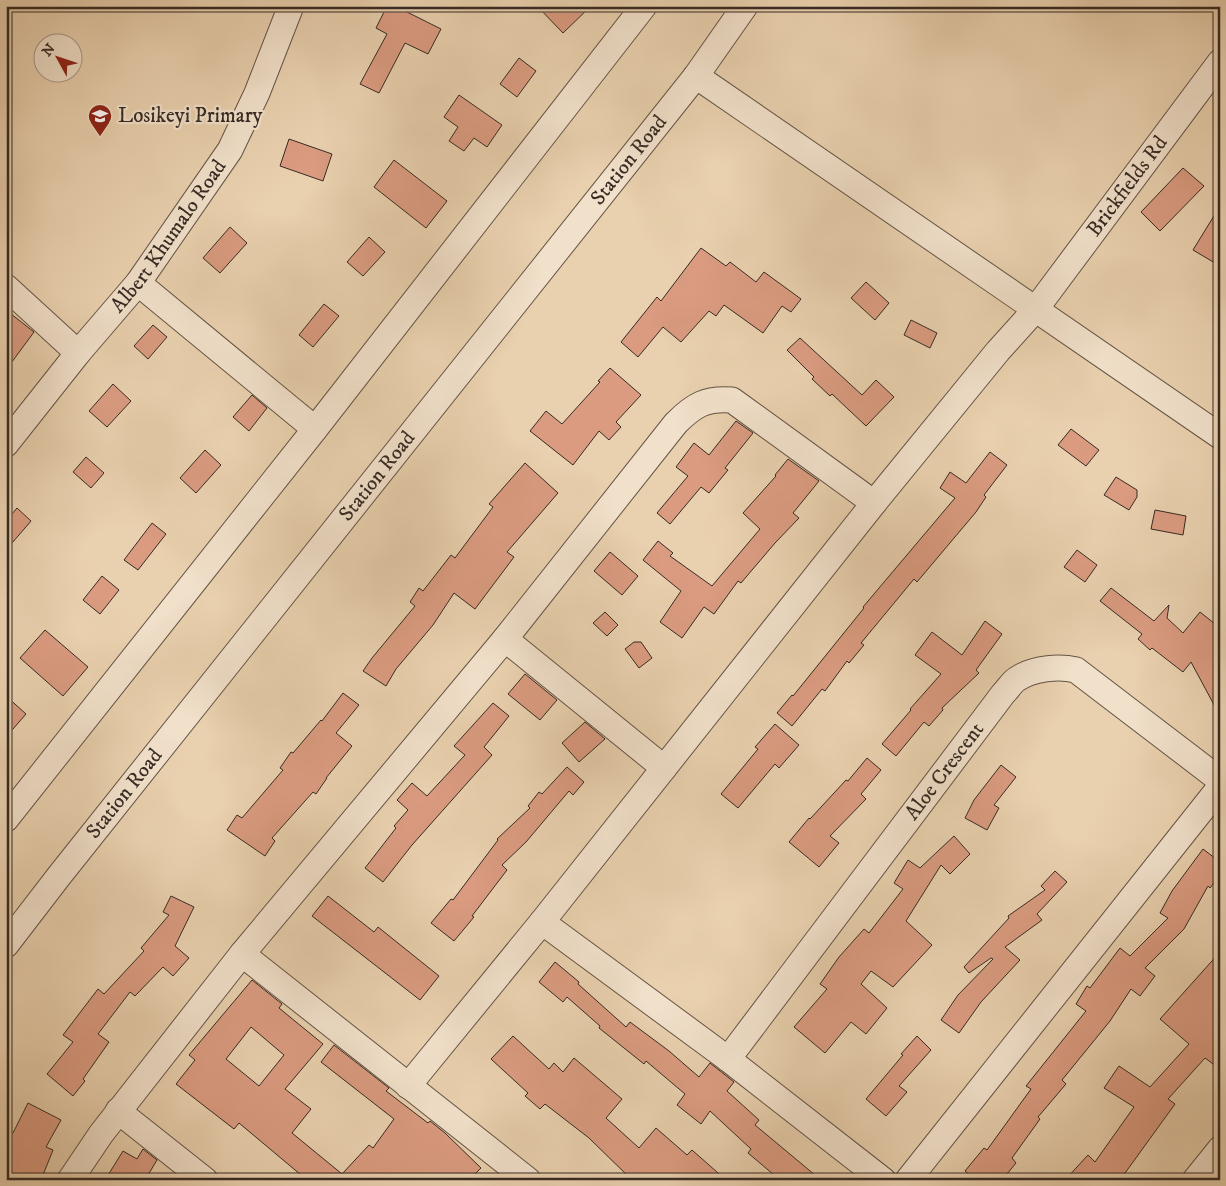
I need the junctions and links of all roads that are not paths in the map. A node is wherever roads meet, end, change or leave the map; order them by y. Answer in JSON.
{"nodes":[{"id":1,"x":291,"y":6,"type":"edge"},
{"id":2,"x":644,"y":6,"type":"edge"},
{"id":3,"x":745,"y":6,"type":"edge"},
{"id":4,"x":1218,"y":68,"type":"edge"},
{"id":5,"x":696,"y":76,"type":"junction"},
{"id":6,"x":138,"y":282,"type":"junction"},
{"id":7,"x":6,"y":287,"type":"edge"},
{"id":8,"x":1035,"y":310,"type":"junction"},
{"id":9,"x":78,"y":353,"type":"junction"},
{"id":10,"x":316,"y":430,"type":"junction"},
{"id":11,"x":1220,"y":436,"type":"edge"},
{"id":12,"x":6,"y":444,"type":"edge"},
{"id":13,"x":874,"y":503,"type":"junction"},
{"id":14,"x":505,"y":639,"type":"junction"},
{"id":15,"x":664,"y":768,"type":"junction"},
{"id":16,"x":1220,"y":780,"type":"edge"},
{"id":17,"x":1220,"y":787,"type":"edge"},
{"id":18,"x":6,"y":819,"type":"edge"},
{"id":19,"x":542,"y":922,"type":"junction"},
{"id":20,"x":6,"y":945,"type":"edge"},
{"id":21,"x":242,"y":954,"type":"junction"},
{"id":22,"x":728,"y":1059,"type":"junction"},
{"id":23,"x":408,"y":1086,"type":"junction"},
{"id":24,"x":118,"y":1112,"type":"junction"},
{"id":25,"x":1220,"y":1149,"type":"edge"},
{"id":26,"x":70,"y":1180,"type":"edge"},
{"id":27,"x":205,"y":1180,"type":"edge"},
{"id":28,"x":528,"y":1180,"type":"edge"},
{"id":29,"x":883,"y":1180,"type":"edge"},
{"id":30,"x":908,"y":1180,"type":"edge"},
{"id":31,"x":1195,"y":1180,"type":"edge"}],
"edges":[{"from":1,"to":6,"type":"street","name":"Albert Khumalo Road"},
{"from":2,"to":10,"type":"street"},
{"from":3,"to":5,"type":"street","name":"Station Road"},
{"from":4,"to":8,"type":"street","name":"Brickfields Rd"},
{"from":5,"to":8,"type":"street"},
{"from":5,"to":20,"type":"street","name":"Station Road"},
{"from":6,"to":9,"type":"street","name":"Albert Khumalo Road"},
{"from":6,"to":10,"type":"street"},
{"from":7,"to":9,"type":"street"},
{"from":8,"to":11,"type":"street"},
{"from":8,"to":13,"type":"street","name":"Brickfields Rd"},
{"from":9,"to":12,"type":"street","name":"Albert Khumalo Road"},
{"from":10,"to":18,"type":"street"},
{"from":13,"to":14,"type":"street"},
{"from":13,"to":15,"type":"street","name":"Brickfields Rd"},
{"from":14,"to":15,"type":"street"},
{"from":14,"to":21,"type":"street"},
{"from":15,"to":19,"type":"street","name":"Brickfields Rd"},
{"from":16,"to":22,"type":"street","name":"Aloe Crescent"},
{"from":17,"to":30,"type":"street"},
{"from":19,"to":22,"type":"street"},
{"from":19,"to":23,"type":"street","name":"Brickfields Rd"},
{"from":21,"to":23,"type":"street"},
{"from":21,"to":24,"type":"street"},
{"from":22,"to":29,"type":"street"},
{"from":23,"to":28,"type":"street"},
{"from":24,"to":26,"type":"street"},
{"from":24,"to":27,"type":"street"},
{"from":25,"to":31,"type":"street"}]}
